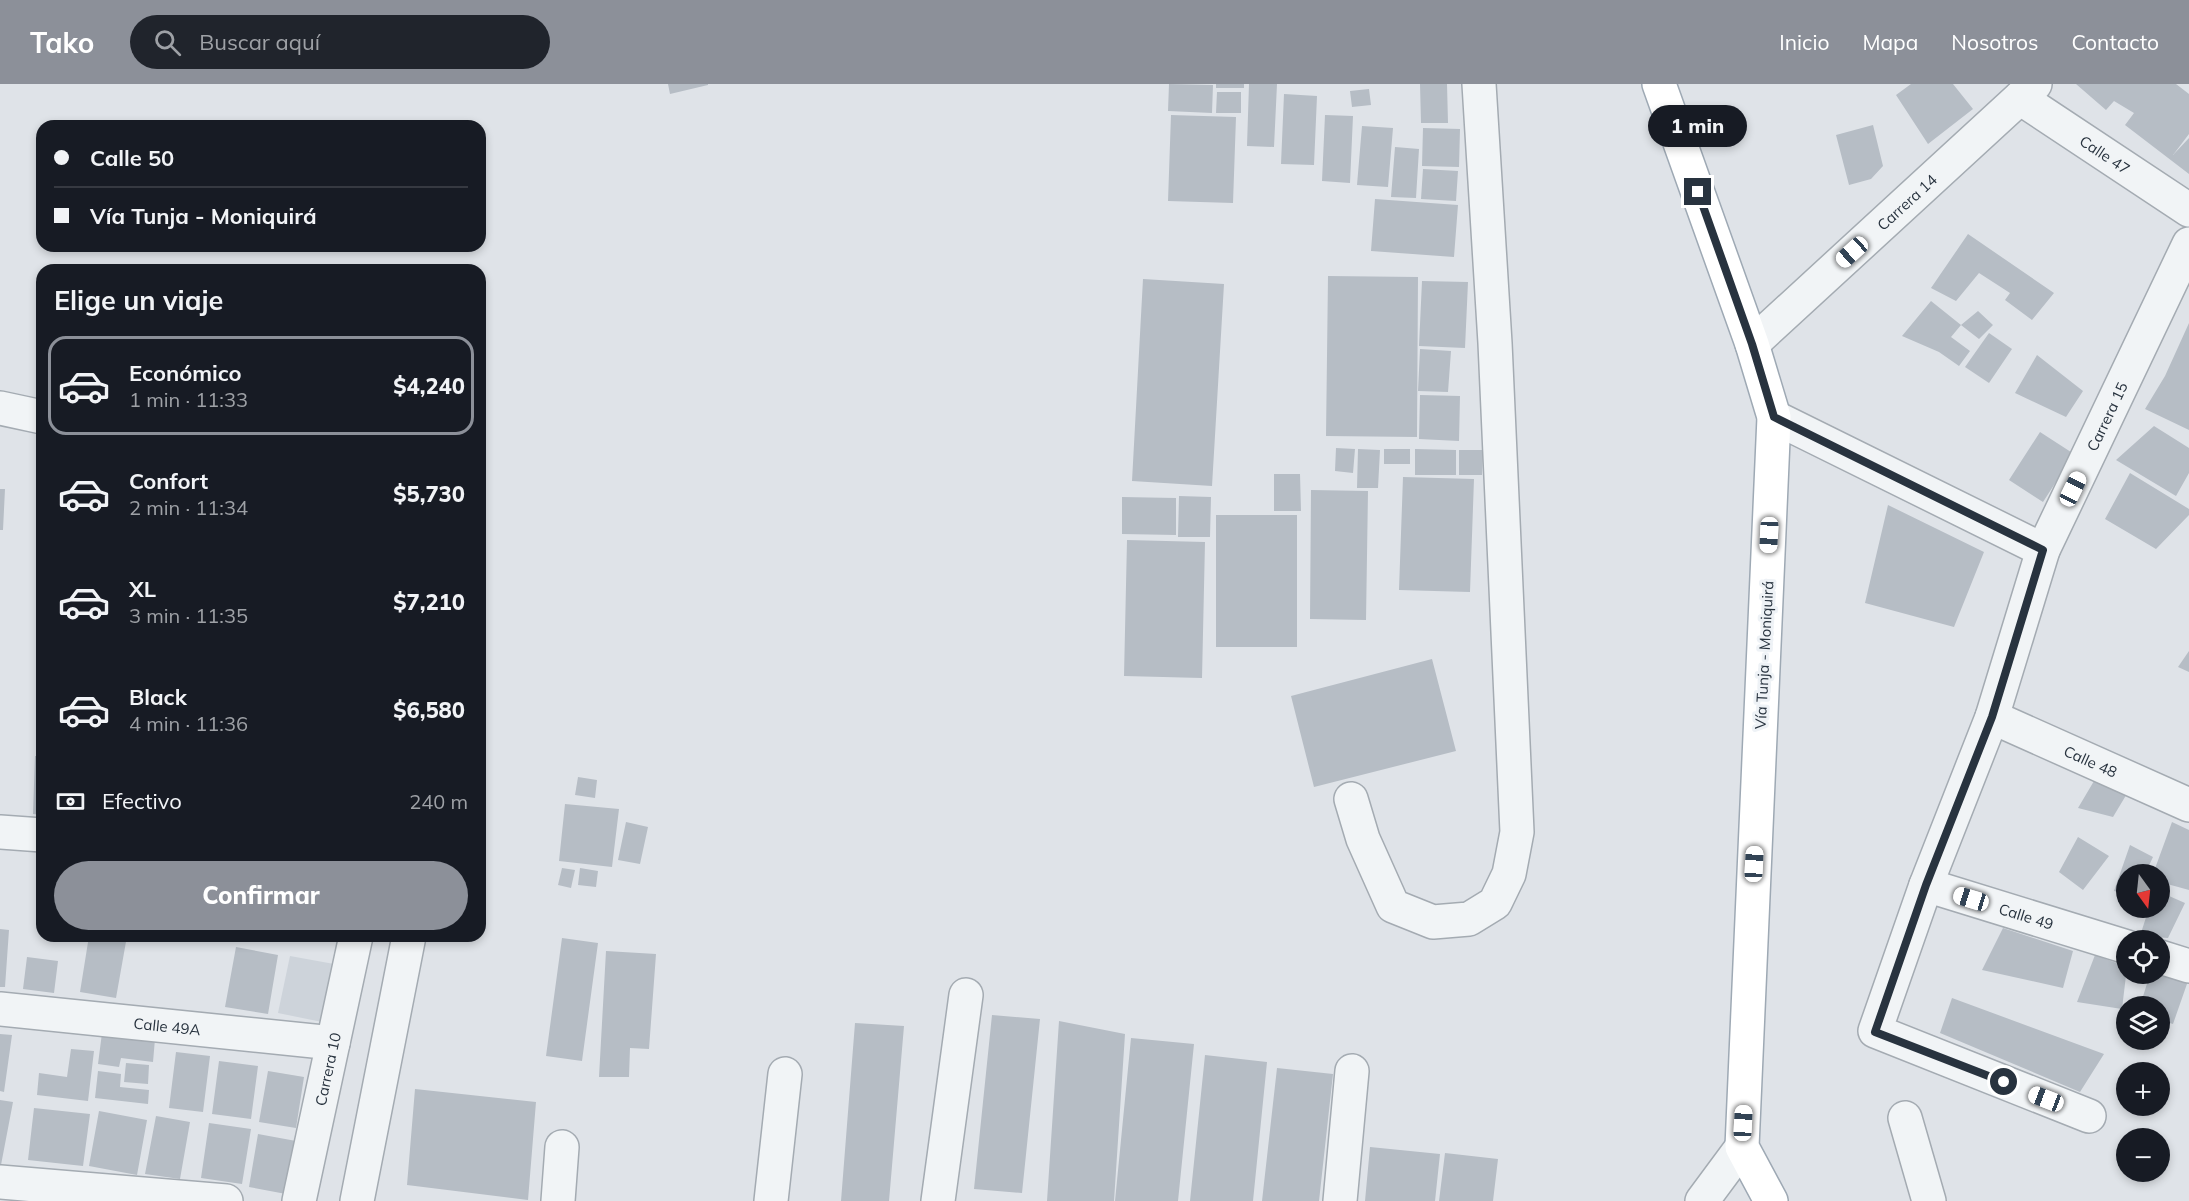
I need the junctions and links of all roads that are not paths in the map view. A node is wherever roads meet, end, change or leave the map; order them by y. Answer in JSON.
{"nodes":[{"id":1,"x":1479,"y":84,"type":"edge"},
{"id":2,"x":1659,"y":84,"type":"edge"},
{"id":3,"x":2027,"y":91,"type":"edge"},
{"id":4,"x":2189,"y":210,"type":"edge"},
{"id":5,"x":2189,"y":244,"type":"edge"},
{"id":6,"x":1752,"y":344,"type":"junction"},
{"id":7,"x":0,"y":408,"type":"edge"},
{"id":8,"x":36,"y":416,"type":"edge"},
{"id":9,"x":1774,"y":417,"type":"junction"},
{"id":10,"x":2043,"y":550,"type":"junction"},
{"id":11,"x":1992,"y":717,"type":"junction"},
{"id":12,"x":1351,"y":799,"type":"dead end"},
{"id":13,"x":2189,"y":805,"type":"edge"},
{"id":14,"x":0,"y":832,"type":"edge"},
{"id":15,"x":36,"y":835,"type":"edge"},
{"id":16,"x":1926,"y":885,"type":"junction"},
{"id":17,"x":355,"y":942,"type":"edge"},
{"id":18,"x":408,"y":942,"type":"edge"},
{"id":19,"x":2116,"y":943,"type":"edge"},
{"id":20,"x":2170,"y":960,"type":"edge"},
{"id":21,"x":2189,"y":966,"type":"edge"},
{"id":22,"x":966,"y":995,"type":"dead end"},
{"id":23,"x":0,"y":1009,"type":"edge"},
{"id":24,"x":333,"y":1043,"type":"junction"},
{"id":25,"x":1352,"y":1071,"type":"dead end"},
{"id":26,"x":785,"y":1074,"type":"dead end"},
{"id":27,"x":2089,"y":1116,"type":"dead end"},
{"id":28,"x":1905,"y":1118,"type":"dead end"},
{"id":29,"x":562,"y":1147,"type":"dead end"},
{"id":30,"x":1742,"y":1147,"type":"junction"},
{"id":31,"x":0,"y":1182,"type":"edge"},
{"id":32,"x":226,"y":1201,"type":"edge"},
{"id":33,"x":299,"y":1201,"type":"edge"},
{"id":34,"x":357,"y":1201,"type":"edge"},
{"id":35,"x":558,"y":1201,"type":"edge"},
{"id":36,"x":771,"y":1201,"type":"edge"},
{"id":37,"x":938,"y":1201,"type":"edge"},
{"id":38,"x":1340,"y":1201,"type":"edge"},
{"id":39,"x":1702,"y":1201,"type":"edge"},
{"id":40,"x":1771,"y":1201,"type":"edge"},
{"id":41,"x":1929,"y":1201,"type":"edge"}],
"edges":[{"from":1,"to":12,"type":"street"},
{"from":2,"to":6,"type":"main road","name":"Vía Tunja - Moniquirá"},
{"from":3,"to":4,"type":"street","name":"Calle 47"},
{"from":3,"to":6,"type":"street","name":"Carrera 14"},
{"from":5,"to":10,"type":"street","name":"Carrera 15"},
{"from":6,"to":9,"type":"main road","name":"Vía Tunja - Moniquirá"},
{"from":7,"to":8,"type":"street"},
{"from":9,"to":10,"type":"street"},
{"from":9,"to":30,"type":"main road","name":"Vía Tunja - Moniquirá"},
{"from":10,"to":11,"type":"street","name":"Carrera 15"},
{"from":11,"to":13,"type":"street","name":"Calle 48"},
{"from":11,"to":16,"type":"street","name":"Carrera 15"},
{"from":14,"to":15,"type":"street"},
{"from":16,"to":19,"type":"street","name":"Calle 49"},
{"from":16,"to":27,"type":"street","name":"Carrera 15"},
{"from":17,"to":24,"type":"street","name":"Carrera 10"},
{"from":18,"to":34,"type":"street"},
{"from":20,"to":21,"type":"street"},
{"from":22,"to":37,"type":"street"},
{"from":23,"to":24,"type":"street","name":"Calle 49A"},
{"from":24,"to":33,"type":"street","name":"Carrera 10"},
{"from":25,"to":38,"type":"street"},
{"from":26,"to":36,"type":"street"},
{"from":28,"to":41,"type":"street"},
{"from":29,"to":35,"type":"street"},
{"from":30,"to":39,"type":"street"},
{"from":30,"to":40,"type":"main road"},
{"from":31,"to":32,"type":"street"}]}
